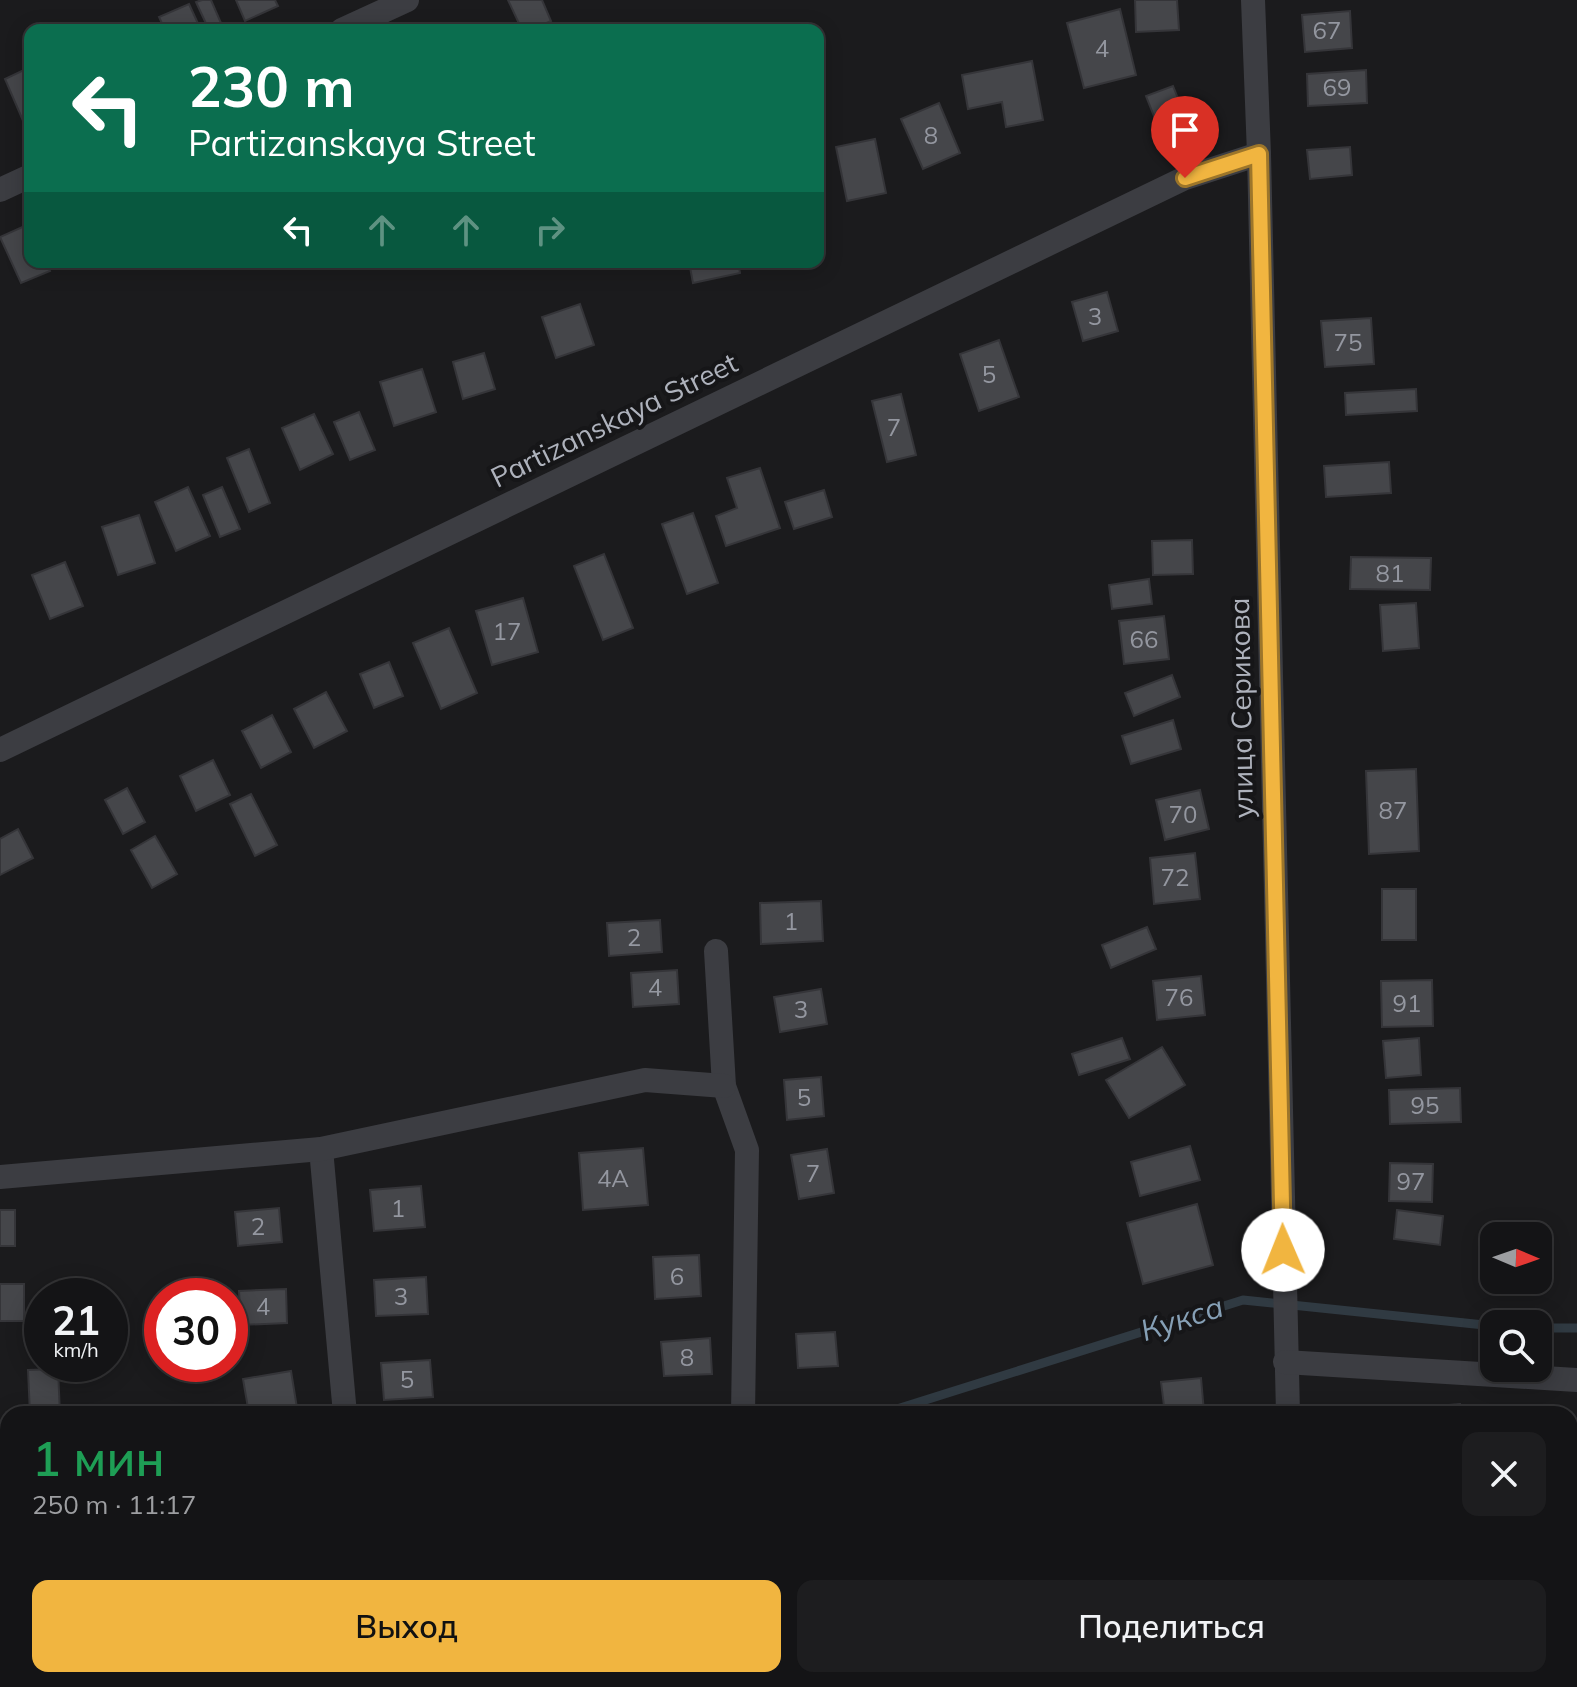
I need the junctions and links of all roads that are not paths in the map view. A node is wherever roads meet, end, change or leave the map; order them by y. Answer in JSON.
{"nodes":[{"id":1,"x":407,"y":0,"type":"edge"},
{"id":2,"x":1253,"y":0,"type":"edge"},
{"id":3,"x":355,"y":24,"type":"edge"},
{"id":4,"x":1259,"y":154,"type":"junction"},
{"id":5,"x":24,"y":179,"type":"edge"},
{"id":6,"x":0,"y":190,"type":"edge"},
{"id":7,"x":0,"y":750,"type":"edge"},
{"id":8,"x":716,"y":951,"type":"dead end"},
{"id":9,"x":724,"y":1086,"type":"junction"},
{"id":10,"x":321,"y":1149,"type":"junction"},
{"id":11,"x":0,"y":1177,"type":"edge"},
{"id":12,"x":1285,"y":1362,"type":"junction"},
{"id":13,"x":1577,"y":1380,"type":"edge"},
{"id":14,"x":344,"y":1406,"type":"edge"},
{"id":15,"x":743,"y":1406,"type":"edge"},
{"id":16,"x":1288,"y":1406,"type":"edge"}],
"edges":[{"from":1,"to":3,"type":"street"},
{"from":2,"to":4,"type":"street","name":"улица Серикова"},
{"from":4,"to":7,"type":"street","name":"Partizanskaya Street"},
{"from":4,"to":12,"type":"street","name":"улица Серикова"},
{"from":5,"to":6,"type":"street"},
{"from":8,"to":9,"type":"street"},
{"from":9,"to":10,"type":"street"},
{"from":9,"to":15,"type":"street"},
{"from":10,"to":11,"type":"street"},
{"from":10,"to":14,"type":"street"},
{"from":12,"to":13,"type":"street"},
{"from":12,"to":16,"type":"street","name":"улица Серикова"}]}
